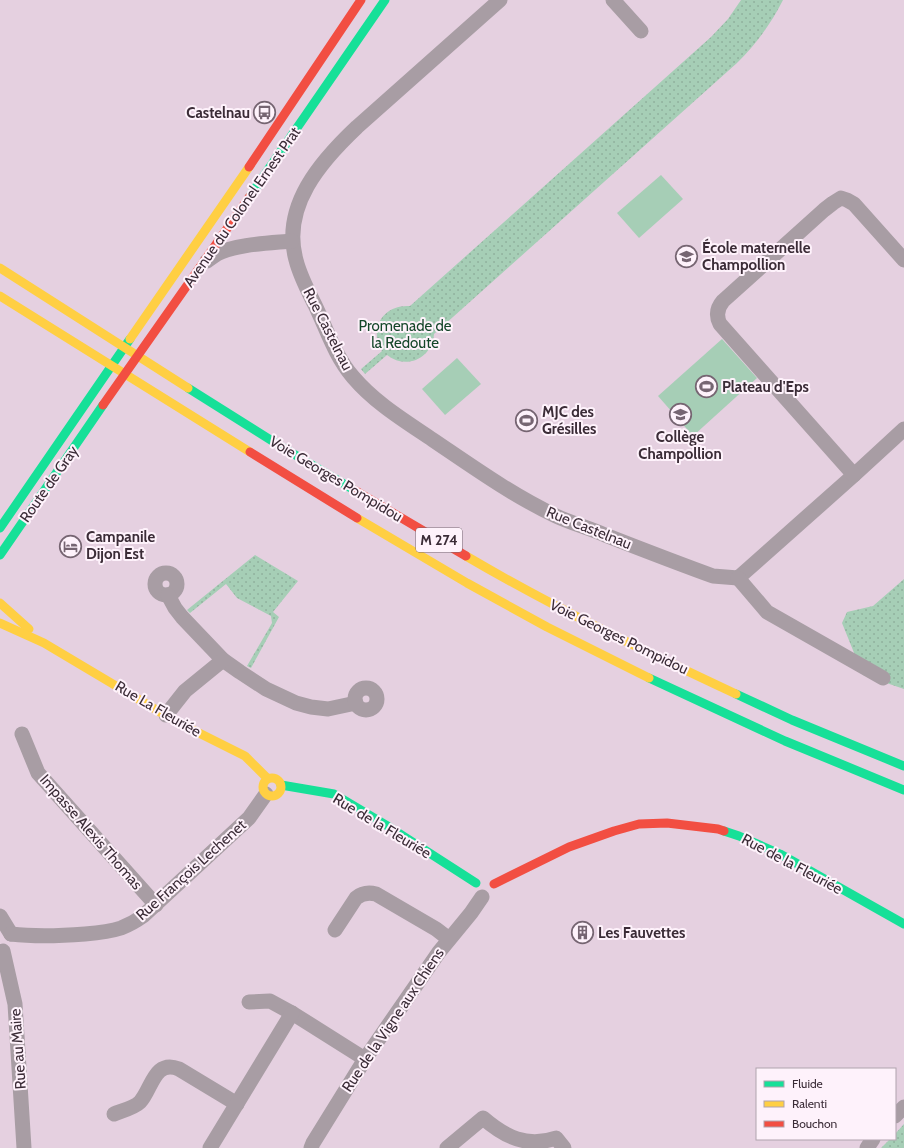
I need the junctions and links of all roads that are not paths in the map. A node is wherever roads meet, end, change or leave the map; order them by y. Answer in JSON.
{"nodes":[{"id":1,"x":361,"y":0,"type":"edge"},
{"id":2,"x":386,"y":0,"type":"edge"},
{"id":3,"x":500,"y":0,"type":"edge"},
{"id":4,"x":613,"y":0,"type":"edge"},
{"id":5,"x":641,"y":31,"type":"dead end"},
{"id":6,"x":292,"y":241,"type":"junction"},
{"id":7,"x":904,"y":260,"type":"edge"},
{"id":8,"x":201,"y":266,"type":"junction"},
{"id":9,"x":0,"y":268,"type":"edge"},
{"id":10,"x":0,"y":296,"type":"edge"},
{"id":11,"x":85,"y":405,"type":"joint"},
{"id":12,"x":98,"y":414,"type":"joint"},
{"id":13,"x":904,"y":429,"type":"edge"},
{"id":14,"x":854,"y":475,"type":"junction"},
{"id":15,"x":0,"y":528,"type":"edge"},
{"id":16,"x":0,"y":555,"type":"edge"},
{"id":17,"x":738,"y":578,"type":"junction"},
{"id":18,"x":168,"y":595,"type":"dead end"},
{"id":19,"x":0,"y":603,"type":"edge"},
{"id":20,"x":0,"y":623,"type":"edge"},
{"id":21,"x":44,"y":643,"type":"junction"},
{"id":22,"x":223,"y":660,"type":"junction"},
{"id":23,"x":883,"y":678,"type":"dead end"},
{"id":24,"x":356,"y":703,"type":"dead end"},
{"id":25,"x":166,"y":715,"type":"junction"},
{"id":26,"x":22,"y":734,"type":"dead end"},
{"id":27,"x":904,"y":766,"type":"edge"},
{"id":28,"x":267,"y":778,"type":"junction"},
{"id":29,"x":281,"y":785,"type":"junction"},
{"id":30,"x":904,"y":790,"type":"edge"},
{"id":31,"x":266,"y":794,"type":"junction"},
{"id":32,"x":487,"y":887,"type":"junction"},
{"id":33,"x":156,"y":905,"type":"junction"},
{"id":34,"x":0,"y":916,"type":"edge"},
{"id":35,"x":904,"y":924,"type":"edge"},
{"id":36,"x":335,"y":930,"type":"dead end"},
{"id":37,"x":11,"y":934,"type":"junction"},
{"id":38,"x":449,"y":939,"type":"junction"},
{"id":39,"x":1,"y":954,"type":"edge"},
{"id":40,"x":250,"y":1002,"type":"dead end"},
{"id":41,"x":292,"y":1013,"type":"junction"},
{"id":42,"x":365,"y":1059,"type":"junction"},
{"id":43,"x":238,"y":1104,"type":"junction"},
{"id":44,"x":904,"y":1107,"type":"edge"},
{"id":45,"x":114,"y":1114,"type":"dead end"},
{"id":46,"x":896,"y":1115,"type":"edge"},
{"id":47,"x":873,"y":1140,"type":"edge"},
{"id":48,"x":24,"y":1148,"type":"edge"},
{"id":49,"x":210,"y":1148,"type":"edge"},
{"id":50,"x":311,"y":1148,"type":"edge"},
{"id":51,"x":447,"y":1148,"type":"edge"},
{"id":52,"x":564,"y":1148,"type":"edge"},
{"id":53,"x":867,"y":1148,"type":"edge"}],
"edges":[{"from":1,"to":11,"type":"main road","name":"Avenue du Colonel Ernest Prat"},
{"from":2,"to":8,"type":"main road","name":"Avenue du Colonel Ernest Prat"},
{"from":3,"to":6,"type":"street","name":"Rue Castelnau"},
{"from":4,"to":5,"type":"street"},
{"from":6,"to":8,"type":"street"},
{"from":6,"to":17,"type":"street","name":"Rue Castelnau"},
{"from":7,"to":14,"type":"street"},
{"from":8,"to":12,"type":"main road","name":"Avenue du Colonel Ernest Prat"},
{"from":9,"to":27,"type":"main road","name":"Voie Georges Pompidou","number":"M 274"},
{"from":10,"to":30,"type":"main road","name":"Voie Georges Pompidou","number":"M 274"},
{"from":11,"to":15,"type":"main road","name":"Route de Gray"},
{"from":12,"to":16,"type":"main road","name":"Route de Gray"},
{"from":13,"to":14,"type":"street"},
{"from":14,"to":17,"type":"street"},
{"from":17,"to":23,"type":"street"},
{"from":18,"to":22,"type":"street"},
{"from":19,"to":21,"type":"main road","name":"Rue La Fleuriée"},
{"from":20,"to":21,"type":"main road","name":"Rue La Fleuriée"},
{"from":21,"to":25,"type":"main road","name":"Rue La Fleuriée"},
{"from":22,"to":24,"type":"street"},
{"from":22,"to":25,"type":"street"},
{"from":25,"to":28,"type":"main road","name":"Rue La Fleuriée"},
{"from":26,"to":33,"type":"street","name":"Impasse Alexis Thomas"},
{"from":28,"to":29,"type":"main road"},
{"from":28,"to":31,"type":"main road"},
{"from":29,"to":31,"type":"main road"},
{"from":29,"to":32,"type":"main road","name":"Rue de la Fleuriée"},
{"from":31,"to":33,"type":"street","name":"Rue François Lechenet"},
{"from":32,"to":35,"type":"main road","name":"Rue de la Fleuriée"},
{"from":32,"to":38,"type":"street","name":"Rue de la Vigne aux Chiens"},
{"from":33,"to":37,"type":"street","name":"Rue François Lechenet"},
{"from":34,"to":37,"type":"street"},
{"from":36,"to":38,"type":"street"},
{"from":37,"to":39,"type":"street"},
{"from":38,"to":42,"type":"street","name":"Rue de la Vigne aux Chiens"},
{"from":39,"to":48,"type":"street","name":"Rue au Maire"},
{"from":40,"to":41,"type":"street"},
{"from":41,"to":42,"type":"street"},
{"from":41,"to":43,"type":"street"},
{"from":42,"to":50,"type":"street","name":"Rue de la Vigne aux Chiens"},
{"from":43,"to":45,"type":"street"},
{"from":43,"to":49,"type":"street"},
{"from":44,"to":46,"type":"street"},
{"from":47,"to":53,"type":"street"},
{"from":51,"to":52,"type":"street"}]}
